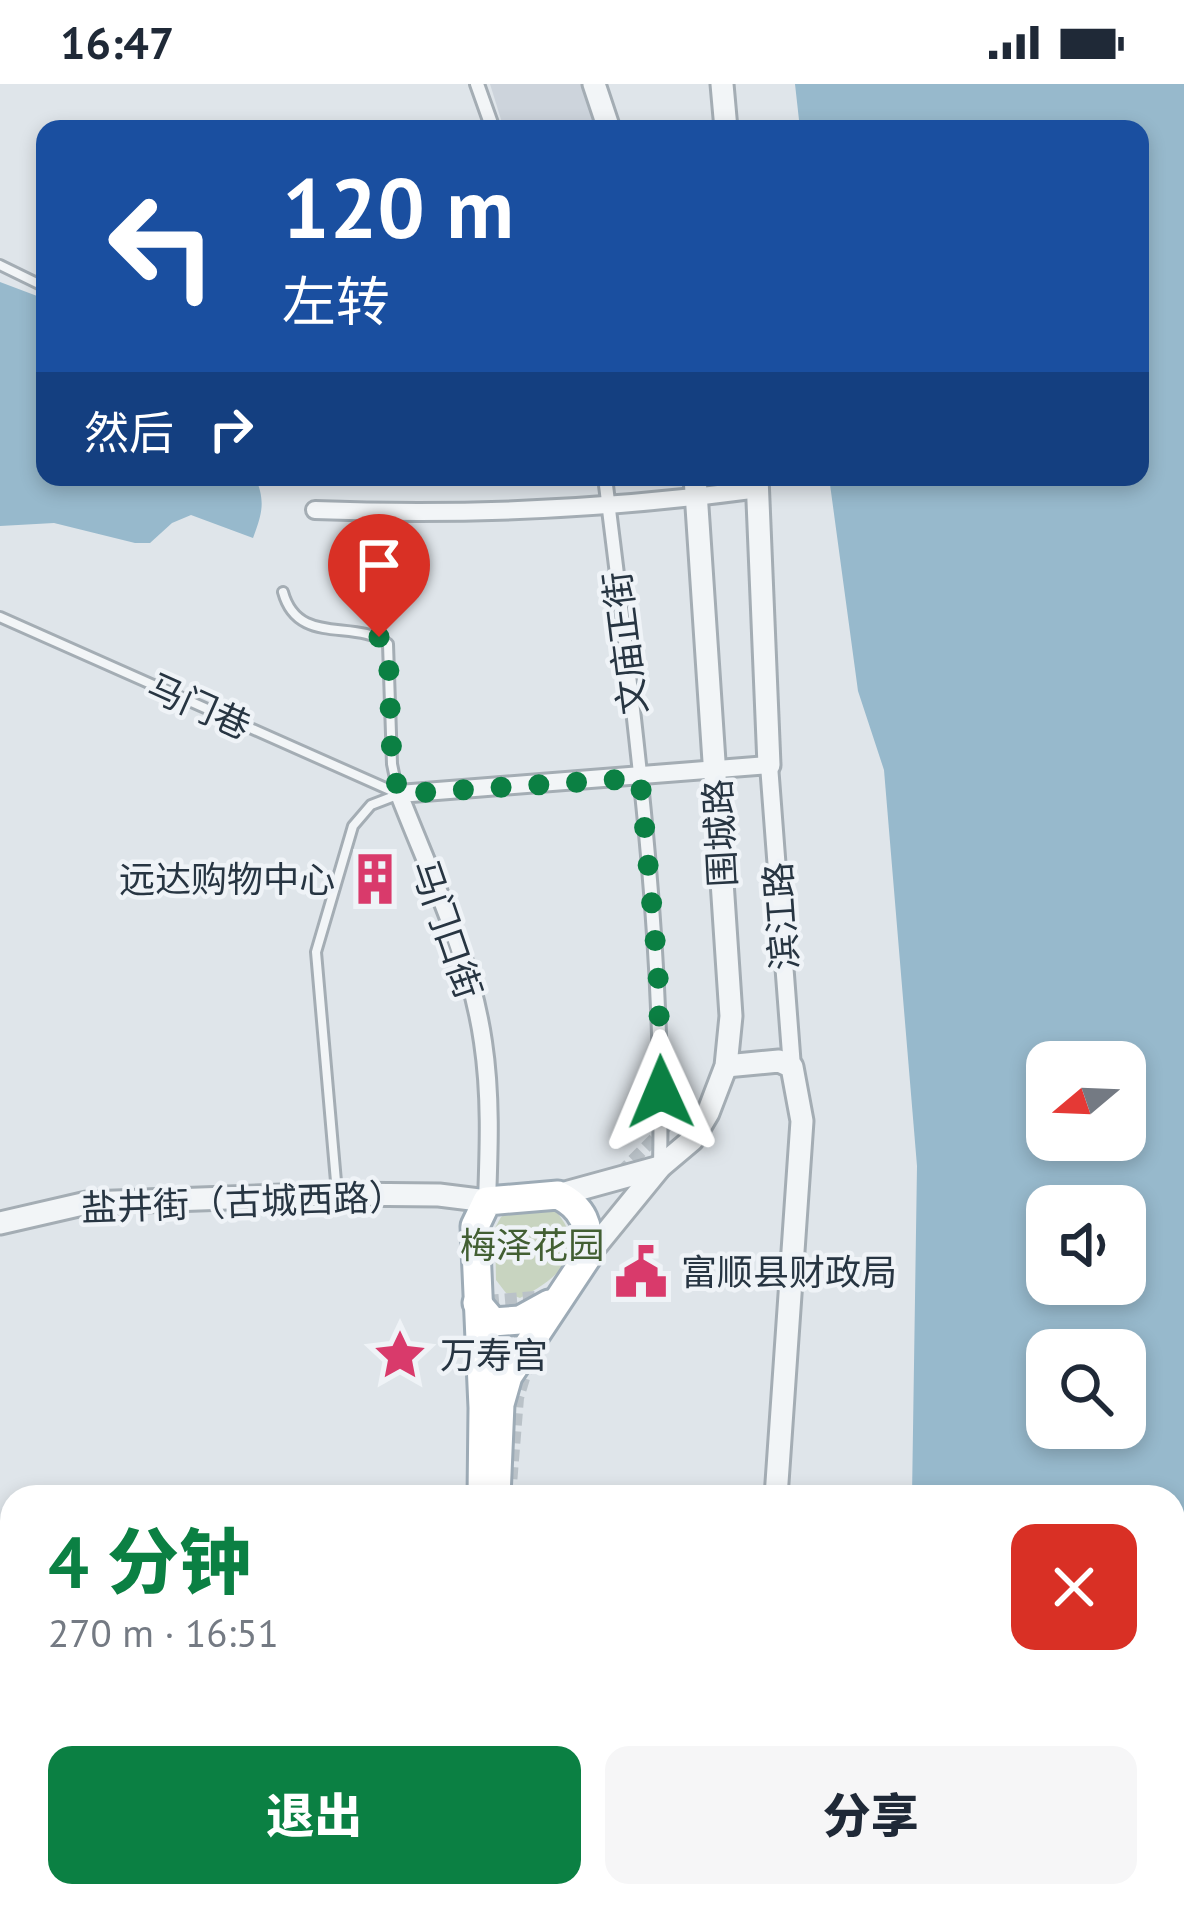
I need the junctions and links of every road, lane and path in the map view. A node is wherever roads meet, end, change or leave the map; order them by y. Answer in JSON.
{"nodes":[{"id":1,"x":478,"y":84,"type":"edge"},
{"id":2,"x":593,"y":84,"type":"edge"},
{"id":3,"x":722,"y":84,"type":"edge"},
{"id":4,"x":490,"y":120,"type":"edge"},
{"id":5,"x":606,"y":120,"type":"edge"},
{"id":6,"x":724,"y":120,"type":"edge"},
{"id":7,"x":0,"y":265,"type":"edge"},
{"id":8,"x":36,"y":283,"type":"edge"},
{"id":9,"x":606,"y":486,"type":"edge"},
{"id":10,"x":758,"y":486,"type":"edge"},
{"id":11,"x":697,"y":487,"type":"edge"},
{"id":12,"x":608,"y":504,"type":"junction"},
{"id":13,"x":315,"y":510,"type":"dead end"},
{"id":14,"x":283,"y":592,"type":"dead end"},
{"id":15,"x":0,"y":617,"type":"edge"},
{"id":16,"x":769,"y":765,"type":"junction"},
{"id":17,"x":717,"y":770,"type":"junction"},
{"id":18,"x":640,"y":778,"type":"junction"},
{"id":19,"x":399,"y":794,"type":"junction"},
{"id":20,"x":726,"y":1066,"type":"junction"},
{"id":21,"x":792,"y":1067,"type":"junction"},
{"id":22,"x":660,"y":1168,"type":"junction"},
{"id":23,"x":337,"y":1194,"type":"junction"},
{"id":24,"x":558,"y":1195,"type":"junction"},
{"id":25,"x":487,"y":1201,"type":"junction"},
{"id":26,"x":0,"y":1223,"type":"edge"},
{"id":27,"x":589,"y":1254,"type":"junction"},
{"id":28,"x":559,"y":1298,"type":"junction"},
{"id":29,"x":477,"y":1303,"type":"junction"},
{"id":30,"x":482,"y":1485,"type":"edge"},
{"id":31,"x":497,"y":1485,"type":"edge"},
{"id":32,"x":777,"y":1485,"type":"edge"}],
"edges":[{"from":1,"to":4,"type":"street"},
{"from":2,"to":5,"type":"street"},
{"from":3,"to":6,"type":"street"},
{"from":7,"to":8,"type":"lane"},
{"from":9,"to":12,"type":"street","name":"文庙正街"},
{"from":10,"to":16,"type":"street"},
{"from":11,"to":12,"type":"street"},
{"from":11,"to":17,"type":"street","name":"围城路"},
{"from":12,"to":13,"type":"street"},
{"from":12,"to":18,"type":"street","name":"文庙正街"},
{"from":14,"to":19,"type":"lane","name":"马门口街"},
{"from":15,"to":19,"type":"lane","name":"马门巷"},
{"from":16,"to":17,"type":"street"},
{"from":16,"to":21,"type":"street","name":"滨江路"},
{"from":17,"to":18,"type":"street"},
{"from":17,"to":20,"type":"street","name":"围城路"},
{"from":18,"to":19,"type":"street"},
{"from":18,"to":22,"type":"street","name":"文庙正街"},
{"from":19,"to":23,"type":"lane"},
{"from":19,"to":25,"type":"street","name":"马门口街"},
{"from":20,"to":21,"type":"street"},
{"from":20,"to":22,"type":"street","name":"围城路"},
{"from":21,"to":32,"type":"street"},
{"from":22,"to":24,"type":"street"},
{"from":22,"to":27,"type":"street","name":"围城路"},
{"from":23,"to":25,"type":"street","name":"盐井街（古城西路）"},
{"from":23,"to":26,"type":"street","name":"盐井街（古城西路）"},
{"from":24,"to":25,"type":"main road"},
{"from":24,"to":27,"type":"main road"},
{"from":25,"to":29,"type":"main road"},
{"from":27,"to":28,"type":"main road"},
{"from":28,"to":29,"type":"main road"},
{"from":28,"to":31,"type":"main road"},
{"from":29,"to":30,"type":"main road"}]}
